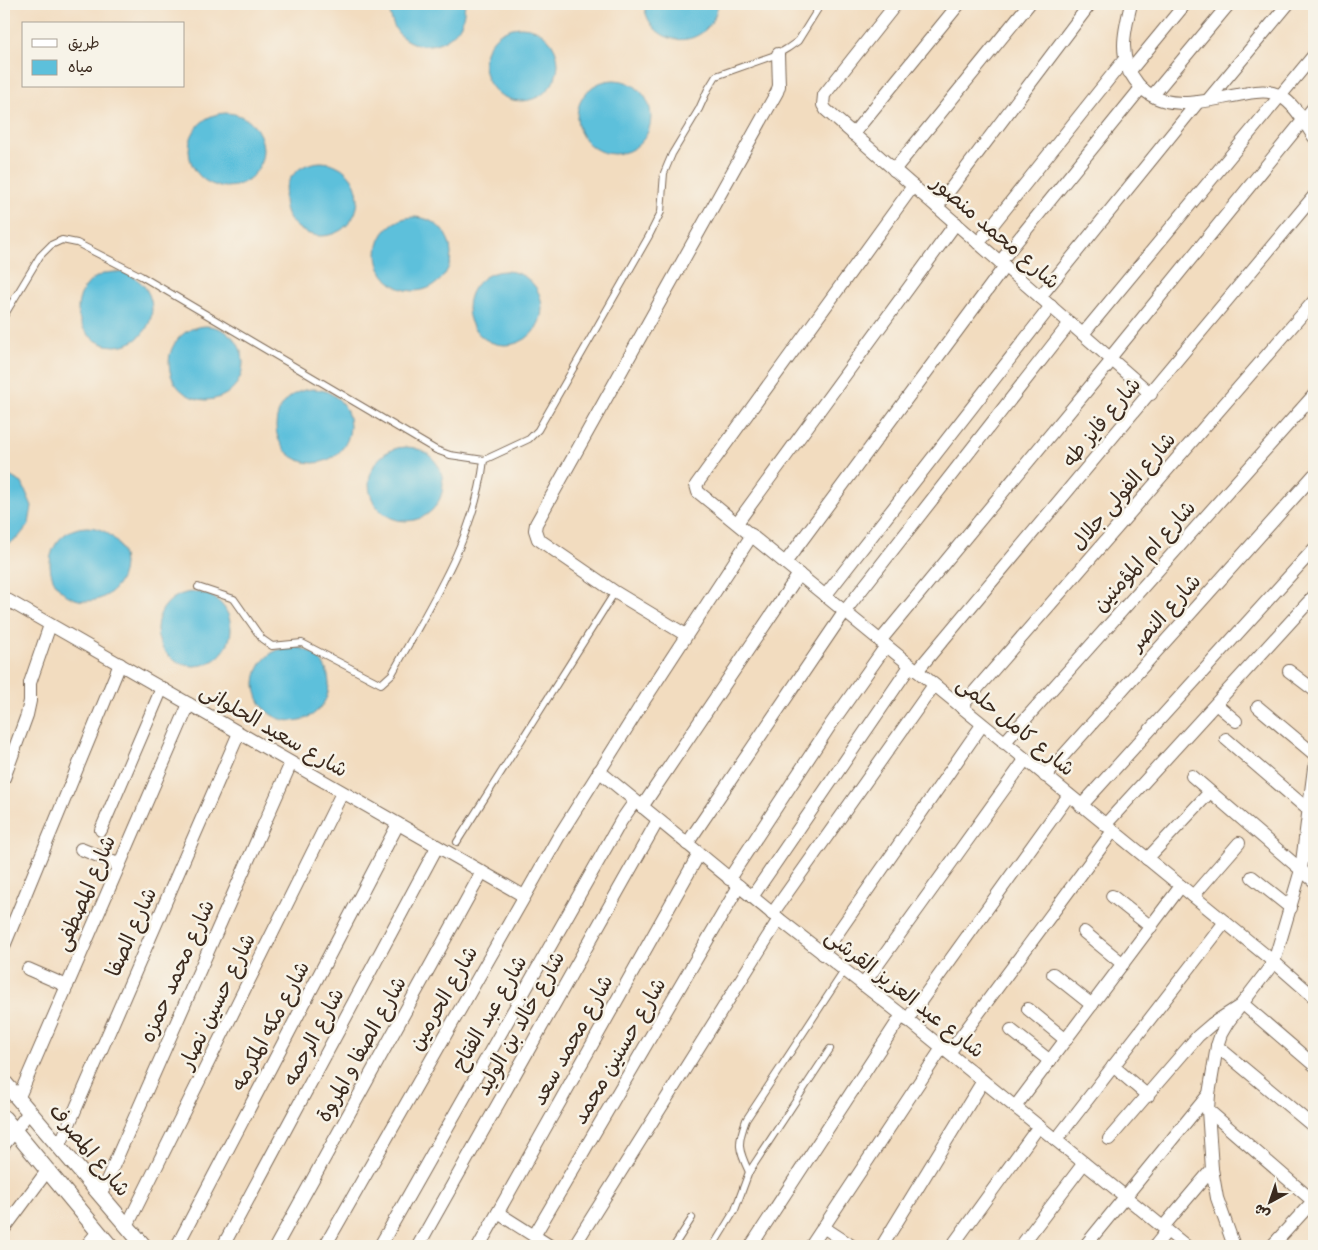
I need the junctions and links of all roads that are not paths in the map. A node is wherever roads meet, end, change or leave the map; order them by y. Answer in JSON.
{"nodes":[{"id":1,"x":821,"y":4,"type":"edge"},
{"id":2,"x":896,"y":4,"type":"edge"},
{"id":3,"x":959,"y":4,"type":"edge"},
{"id":4,"x":1029,"y":4,"type":"edge"},
{"id":5,"x":1090,"y":4,"type":"edge"},
{"id":6,"x":1132,"y":4,"type":"edge"},
{"id":7,"x":1185,"y":4,"type":"edge"},
{"id":8,"x":1229,"y":4,"type":"edge"},
{"id":9,"x":1288,"y":4,"type":"edge"},
{"id":10,"x":778,"y":54,"type":"junction"},
{"id":11,"x":1314,"y":54,"type":"edge"},
{"id":12,"x":1127,"y":66,"type":"junction"},
{"id":13,"x":1141,"y":88,"type":"junction"},
{"id":14,"x":1153,"y":95,"type":"junction"},
{"id":15,"x":1280,"y":96,"type":"junction"},
{"id":16,"x":1203,"y":101,"type":"junction"},
{"id":17,"x":1314,"y":107,"type":"edge"},
{"id":18,"x":1303,"y":120,"type":"junction"},
{"id":19,"x":853,"y":134,"type":"junction"},
{"id":20,"x":1314,"y":137,"type":"edge"},
{"id":21,"x":894,"y":170,"type":"junction"},
{"id":22,"x":913,"y":186,"type":"junction"},
{"id":23,"x":1314,"y":196,"type":"edge"},
{"id":24,"x":938,"y":207,"type":"junction"},
{"id":25,"x":956,"y":223,"type":"junction"},
{"id":26,"x":978,"y":243,"type":"junction"},
{"id":27,"x":1002,"y":264,"type":"junction"},
{"id":28,"x":1040,"y":297,"type":"junction"},
{"id":29,"x":1314,"y":301,"type":"edge"},
{"id":30,"x":1051,"y":306,"type":"junction"},
{"id":31,"x":4,"y":316,"type":"edge"},
{"id":32,"x":1070,"y":323,"type":"junction"},
{"id":33,"x":1083,"y":334,"type":"junction"},
{"id":34,"x":1111,"y":359,"type":"junction"},
{"id":35,"x":1151,"y":394,"type":"junction"},
{"id":36,"x":1314,"y":395,"type":"edge"},
{"id":37,"x":484,"y":460,"type":"junction"},
{"id":38,"x":1314,"y":475,"type":"edge"},
{"id":39,"x":737,"y":523,"type":"junction"},
{"id":40,"x":752,"y":535,"type":"junction"},
{"id":41,"x":1314,"y":549,"type":"edge"},
{"id":42,"x":785,"y":563,"type":"junction"},
{"id":43,"x":799,"y":574,"type":"junction"},
{"id":44,"x":198,"y":587,"type":"dead end"},
{"id":45,"x":615,"y":592,"type":"junction"},
{"id":46,"x":825,"y":596,"type":"junction"},
{"id":47,"x":1314,"y":596,"type":"edge"},
{"id":48,"x":4,"y":598,"type":"edge"},
{"id":49,"x":844,"y":612,"type":"junction"},
{"id":50,"x":50,"y":625,"type":"junction"},
{"id":51,"x":686,"y":635,"type":"junction"},
{"id":52,"x":883,"y":643,"type":"junction"},
{"id":53,"x":120,"y":664,"type":"junction"},
{"id":54,"x":914,"y":668,"type":"junction"},
{"id":55,"x":1289,"y":671,"type":"dead end"},
{"id":56,"x":934,"y":685,"type":"junction"},
{"id":57,"x":162,"y":688,"type":"junction"},
{"id":58,"x":1314,"y":690,"type":"edge"},
{"id":59,"x":189,"y":704,"type":"junction"},
{"id":60,"x":1216,"y":704,"type":"junction"},
{"id":61,"x":1258,"y":706,"type":"dead end"},
{"id":62,"x":961,"y":708,"type":"junction"},
{"id":63,"x":1236,"y":721,"type":"dead end"},
{"id":64,"x":982,"y":725,"type":"junction"},
{"id":65,"x":239,"y":733,"type":"junction"},
{"id":66,"x":1226,"y":739,"type":"dead end"},
{"id":67,"x":1004,"y":743,"type":"junction"},
{"id":68,"x":1314,"y":754,"type":"edge"},
{"id":69,"x":1025,"y":760,"type":"junction"},
{"id":70,"x":291,"y":763,"type":"junction"},
{"id":71,"x":1314,"y":768,"type":"edge"},
{"id":72,"x":598,"y":771,"type":"junction"},
{"id":73,"x":1045,"y":776,"type":"junction"},
{"id":74,"x":1192,"y":776,"type":"dead end"},
{"id":75,"x":4,"y":778,"type":"edge"},
{"id":76,"x":342,"y":792,"type":"junction"},
{"id":77,"x":1210,"y":792,"type":"junction"},
{"id":78,"x":1069,"y":795,"type":"junction"},
{"id":79,"x":638,"y":804,"type":"junction"},
{"id":80,"x":1082,"y":806,"type":"junction"},
{"id":81,"x":1312,"y":812,"type":"edge"},
{"id":82,"x":658,"y":820,"type":"junction"},
{"id":83,"x":398,"y":824,"type":"junction"},
{"id":84,"x":1109,"y":828,"type":"junction"},
{"id":85,"x":101,"y":830,"type":"dead end"},
{"id":86,"x":457,"y":842,"type":"dead end"},
{"id":87,"x":1239,"y":843,"type":"dead end"},
{"id":88,"x":687,"y":844,"type":"junction"},
{"id":89,"x":437,"y":847,"type":"junction"},
{"id":90,"x":81,"y":849,"type":"dead end"},
{"id":91,"x":699,"y":854,"type":"junction"},
{"id":92,"x":1147,"y":859,"type":"junction"},
{"id":93,"x":118,"y":864,"type":"junction"},
{"id":94,"x":1301,"y":870,"type":"junction"},
{"id":95,"x":482,"y":872,"type":"junction"},
{"id":96,"x":1252,"y":877,"type":"dead end"},
{"id":97,"x":1314,"y":881,"type":"edge"},
{"id":98,"x":734,"y":882,"type":"junction"},
{"id":99,"x":1181,"y":886,"type":"junction"},
{"id":100,"x":524,"y":896,"type":"junction"},
{"id":101,"x":1112,"y":896,"type":"dead end"},
{"id":102,"x":1193,"y":896,"type":"junction"},
{"id":103,"x":752,"y":897,"type":"junction"},
{"id":104,"x":1291,"y":908,"type":"junction"},
{"id":105,"x":776,"y":916,"type":"junction"},
{"id":106,"x":1225,"y":922,"type":"junction"},
{"id":107,"x":1151,"y":927,"type":"junction"},
{"id":108,"x":1084,"y":932,"type":"dead end"},
{"id":109,"x":4,"y":946,"type":"edge"},
{"id":110,"x":823,"y":954,"type":"junction"},
{"id":111,"x":1274,"y":962,"type":"junction"},
{"id":112,"x":1123,"y":964,"type":"junction"},
{"id":113,"x":28,"y":969,"type":"dead end"},
{"id":114,"x":844,"y":971,"type":"junction"},
{"id":115,"x":1053,"y":974,"type":"dead end"},
{"id":116,"x":863,"y":985,"type":"junction"},
{"id":117,"x":67,"y":986,"type":"junction"},
{"id":118,"x":1312,"y":991,"type":"edge"},
{"id":119,"x":1243,"y":1004,"type":"junction"},
{"id":120,"x":1092,"y":1005,"type":"junction"},
{"id":121,"x":1028,"y":1009,"type":"dead end"},
{"id":122,"x":905,"y":1017,"type":"junction"},
{"id":123,"x":1011,"y":1030,"type":"dead end"},
{"id":124,"x":1066,"y":1040,"type":"junction"},
{"id":125,"x":1217,"y":1046,"type":"junction"},
{"id":126,"x":830,"y":1049,"type":"dead end"},
{"id":127,"x":946,"y":1050,"type":"junction"},
{"id":128,"x":1050,"y":1062,"type":"junction"},
{"id":129,"x":1113,"y":1066,"type":"junction"},
{"id":130,"x":1314,"y":1066,"type":"edge"},
{"id":131,"x":983,"y":1081,"type":"junction"},
{"id":132,"x":4,"y":1082,"type":"edge"},
{"id":133,"x":1209,"y":1094,"type":"junction"},
{"id":134,"x":1148,"y":1096,"type":"junction"},
{"id":135,"x":18,"y":1099,"type":"junction"},
{"id":136,"x":1015,"y":1107,"type":"junction"},
{"id":137,"x":1208,"y":1110,"type":"junction"},
{"id":138,"x":29,"y":1112,"type":"junction"},
{"id":139,"x":4,"y":1118,"type":"edge"},
{"id":140,"x":1039,"y":1126,"type":"junction"},
{"id":141,"x":1314,"y":1127,"type":"edge"},
{"id":142,"x":14,"y":1131,"type":"junction"},
{"id":143,"x":1109,"y":1139,"type":"dead end"},
{"id":144,"x":1056,"y":1140,"type":"junction"},
{"id":145,"x":4,"y":1145,"type":"edge"},
{"id":146,"x":59,"y":1148,"type":"junction"},
{"id":147,"x":1084,"y":1163,"type":"junction"},
{"id":148,"x":1212,"y":1169,"type":"junction"},
{"id":149,"x":47,"y":1171,"type":"junction"},
{"id":150,"x":750,"y":1172,"type":"junction"},
{"id":151,"x":100,"y":1196,"type":"junction"},
{"id":152,"x":1124,"y":1196,"type":"junction"},
{"id":153,"x":1312,"y":1206,"type":"edge"},
{"id":154,"x":498,"y":1213,"type":"junction"},
{"id":155,"x":692,"y":1218,"type":"dead end"},
{"id":156,"x":127,"y":1226,"type":"junction"},
{"id":157,"x":823,"y":1228,"type":"junction"},
{"id":158,"x":1165,"y":1229,"type":"junction"},
{"id":159,"x":4,"y":1230,"type":"edge"},
{"id":160,"x":98,"y":1232,"type":"junction"},
{"id":161,"x":534,"y":1236,"type":"junction"},
{"id":162,"x":1276,"y":1245,"type":"edge"},
{"id":163,"x":86,"y":1246,"type":"edge"},
{"id":164,"x":110,"y":1246,"type":"edge"},
{"id":165,"x":144,"y":1246,"type":"edge"},
{"id":166,"x":177,"y":1246,"type":"edge"},
{"id":167,"x":223,"y":1246,"type":"edge"},
{"id":168,"x":276,"y":1246,"type":"edge"},
{"id":169,"x":325,"y":1246,"type":"edge"},
{"id":170,"x":380,"y":1246,"type":"edge"},
{"id":171,"x":418,"y":1246,"type":"edge"},
{"id":172,"x":480,"y":1246,"type":"edge"},
{"id":173,"x":550,"y":1246,"type":"edge"},
{"id":174,"x":574,"y":1246,"type":"edge"},
{"id":175,"x":674,"y":1246,"type":"edge"},
{"id":176,"x":713,"y":1246,"type":"edge"},
{"id":177,"x":751,"y":1246,"type":"edge"},
{"id":178,"x":811,"y":1246,"type":"edge"},
{"id":179,"x":852,"y":1246,"type":"edge"},
{"id":180,"x":882,"y":1246,"type":"edge"},
{"id":181,"x":952,"y":1246,"type":"edge"},
{"id":182,"x":1022,"y":1246,"type":"edge"},
{"id":183,"x":1085,"y":1246,"type":"edge"},
{"id":184,"x":1155,"y":1246,"type":"edge"},
{"id":185,"x":1186,"y":1246,"type":"edge"},
{"id":186,"x":1234,"y":1246,"type":"edge"}],
"edges":[{"from":1,"to":10,"type":"lane"},
{"from":2,"to":19,"type":"street","name":"شارع محمد منصور"},
{"from":3,"to":19,"type":"street"},
{"from":4,"to":21,"type":"street"},
{"from":5,"to":24,"type":"street"},
{"from":6,"to":12,"type":"street"},
{"from":7,"to":12,"type":"street"},
{"from":8,"to":14,"type":"street"},
{"from":9,"to":16,"type":"street"},
{"from":10,"to":37,"type":"lane"},
{"from":10,"to":45,"type":"street"},
{"from":11,"to":15,"type":"street"},
{"from":12,"to":13,"type":"street"},
{"from":12,"to":26,"type":"street"},
{"from":13,"to":14,"type":"street"},
{"from":13,"to":27,"type":"street"},
{"from":14,"to":16,"type":"street"},
{"from":15,"to":16,"type":"street"},
{"from":15,"to":18,"type":"street"},
{"from":15,"to":33,"type":"street"},
{"from":16,"to":28,"type":"street"},
{"from":17,"to":18,"type":"street","name":"شارع حسنين محمد"},
{"from":18,"to":20,"type":"street"},
{"from":18,"to":34,"type":"street","name":"شارع حسنين محمد"},
{"from":19,"to":21,"type":"street","name":"شارع محمد منصور"},
{"from":21,"to":22,"type":"street","name":"شارع محمد منصور"},
{"from":22,"to":24,"type":"street","name":"شارع محمد منصور"},
{"from":22,"to":39,"type":"street","name":"شارع كامل حلمى"},
{"from":23,"to":35,"type":"street","name":"شارع فايز طه"},
{"from":24,"to":25,"type":"street","name":"شارع محمد منصور"},
{"from":25,"to":26,"type":"street","name":"شارع محمد منصور"},
{"from":25,"to":39,"type":"street"},
{"from":26,"to":27,"type":"street","name":"شارع محمد منصور"},
{"from":27,"to":28,"type":"street","name":"شارع محمد منصور"},
{"from":27,"to":42,"type":"street"},
{"from":28,"to":30,"type":"street","name":"شارع محمد منصور"},
{"from":29,"to":62,"type":"street","name":"شارع الفولى جلال"},
{"from":30,"to":32,"type":"street","name":"شارع محمد منصور"},
{"from":30,"to":46,"type":"street"},
{"from":31,"to":37,"type":"lane"},
{"from":32,"to":33,"type":"street","name":"شارع محمد منصور"},
{"from":32,"to":49,"type":"street"},
{"from":33,"to":34,"type":"street","name":"شارع محمد منصور"},
{"from":34,"to":35,"type":"street","name":"شارع محمد منصور"},
{"from":34,"to":52,"type":"street","name":"شارع حسنين محمد"},
{"from":35,"to":54,"type":"street","name":"شارع فايز طه"},
{"from":36,"to":67,"type":"street","name":"شارع ام المؤمنين"},
{"from":37,"to":44,"type":"lane"},
{"from":38,"to":73,"type":"street","name":"شارع النصر"},
{"from":39,"to":40,"type":"street","name":"شارع كامل حلمى"},
{"from":40,"to":42,"type":"street","name":"شارع كامل حلمى"},
{"from":40,"to":51,"type":"street","name":"شارع الحرمين"},
{"from":41,"to":80,"type":"street"},
{"from":42,"to":43,"type":"street","name":"شارع كامل حلمى"},
{"from":43,"to":46,"type":"street","name":"شارع كامل حلمى"},
{"from":43,"to":79,"type":"street","name":"شارع عبد الفتاح"},
{"from":45,"to":51,"type":"street"},
{"from":45,"to":86,"type":"lane"},
{"from":46,"to":49,"type":"street","name":"شارع كامل حلمى"},
{"from":47,"to":60,"type":"street"},
{"from":48,"to":50,"type":"street","name":"شارع سعيد الحلوانى"},
{"from":49,"to":52,"type":"street","name":"شارع كامل حلمى"},
{"from":49,"to":88,"type":"street"},
{"from":50,"to":53,"type":"street","name":"شارع سعيد الحلوانى"},
{"from":50,"to":75,"type":"street"},
{"from":51,"to":72,"type":"street","name":"شارع الحرمين"},
{"from":52,"to":54,"type":"street","name":"شارع كامل حلمى"},
{"from":52,"to":98,"type":"street","name":"شارع حسنين محمد"},
{"from":53,"to":57,"type":"street","name":"شارع سعيد الحلوانى"},
{"from":53,"to":109,"type":"street"},
{"from":54,"to":56,"type":"street","name":"شارع كامل حلمى"},
{"from":54,"to":103,"type":"street","name":"شارع فايز طه"},
{"from":55,"to":58,"type":"street"},
{"from":56,"to":62,"type":"street","name":"شارع كامل حلمى"},
{"from":56,"to":105,"type":"street"},
{"from":57,"to":59,"type":"street","name":"شارع سعيد الحلوانى"},
{"from":57,"to":85,"type":"street"},
{"from":59,"to":65,"type":"street","name":"شارع سعيد الحلوانى"},
{"from":59,"to":93,"type":"street","name":"شارع المصطفى"},
{"from":60,"to":63,"type":"street"},
{"from":60,"to":84,"type":"street"},
{"from":61,"to":68,"type":"street"},
{"from":62,"to":64,"type":"street","name":"شارع كامل حلمى"},
{"from":64,"to":67,"type":"street","name":"شارع كامل حلمى"},
{"from":64,"to":110,"type":"street"},
{"from":65,"to":70,"type":"street","name":"شارع سعيد الحلوانى"},
{"from":65,"to":146,"type":"street","name":"شارع الصفا"},
{"from":66,"to":81,"type":"street"},
{"from":67,"to":69,"type":"street","name":"شارع كامل حلمى"},
{"from":69,"to":73,"type":"street","name":"شارع كامل حلمى"},
{"from":69,"to":116,"type":"street"},
{"from":70,"to":76,"type":"street","name":"شارع سعيد الحلوانى"},
{"from":70,"to":151,"type":"street","name":"شارع محمد حمزه"},
{"from":71,"to":81,"type":"street"},
{"from":72,"to":79,"type":"street","name":"شارع عبد العزيز القرشى"},
{"from":72,"to":100,"type":"street","name":"شارع الحرمين"},
{"from":73,"to":78,"type":"street","name":"شارع كامل حلمى"},
{"from":74,"to":77,"type":"street"},
{"from":76,"to":83,"type":"street","name":"شارع سعيد الحلوانى"},
{"from":76,"to":156,"type":"street","name":"شارع حسين نصار"},
{"from":77,"to":92,"type":"street"},
{"from":77,"to":94,"type":"street"},
{"from":78,"to":80,"type":"street","name":"شارع كامل حلمى"},
{"from":78,"to":122,"type":"street"},
{"from":79,"to":82,"type":"street","name":"شارع عبد العزيز القرشى"},
{"from":79,"to":170,"type":"street","name":"شارع عبد الفتاح"},
{"from":80,"to":84,"type":"street","name":"شارع كامل حلمى"},
{"from":81,"to":94,"type":"street"},
{"from":82,"to":88,"type":"street","name":"شارع عبد العزيز القرشى"},
{"from":82,"to":171,"type":"street","name":"شارع خالد بن الوليد"},
{"from":83,"to":89,"type":"street","name":"شارع سعيد الحلوانى"},
{"from":83,"to":166,"type":"street","name":"شارع مكه المكرمه"},
{"from":84,"to":92,"type":"street","name":"شارع كامل حلمى"},
{"from":84,"to":127,"type":"street"},
{"from":87,"to":102,"type":"street"},
{"from":88,"to":91,"type":"street","name":"شارع عبد العزيز القرشى"},
{"from":89,"to":95,"type":"street","name":"شارع سعيد الحلوانى"},
{"from":89,"to":167,"type":"street","name":"شارع الرحمه"},
{"from":90,"to":93,"type":"street"},
{"from":91,"to":98,"type":"street","name":"شارع عبد العزيز القرشى"},
{"from":91,"to":154,"type":"street","name":"شارع محمد سعد"},
{"from":92,"to":99,"type":"street","name":"شارع كامل حلمى"},
{"from":93,"to":117,"type":"street","name":"شارع المصطفى"},
{"from":94,"to":97,"type":"street"},
{"from":94,"to":104,"type":"street"},
{"from":95,"to":100,"type":"street","name":"شارع سعيد الحلوانى"},
{"from":95,"to":168,"type":"street","name":"شارع الصفا و المروة"},
{"from":96,"to":104,"type":"street"},
{"from":98,"to":103,"type":"street","name":"شارع عبد العزيز القرشى"},
{"from":98,"to":161,"type":"street","name":"شارع حسنين محمد"},
{"from":99,"to":102,"type":"street","name":"شارع كامل حلمى"},
{"from":99,"to":107,"type":"street"},
{"from":100,"to":169,"type":"street","name":"شارع الحرمين"},
{"from":101,"to":107,"type":"street"},
{"from":102,"to":106,"type":"street","name":"شارع كامل حلمى"},
{"from":103,"to":105,"type":"street","name":"شارع عبد العزيز القرشى"},
{"from":104,"to":111,"type":"street"},
{"from":105,"to":110,"type":"street","name":"شارع عبد العزيز القرشى"},
{"from":105,"to":174,"type":"street"},
{"from":106,"to":111,"type":"street","name":"شارع كامل حلمى"},
{"from":106,"to":129,"type":"street"},
{"from":107,"to":112,"type":"street"},
{"from":108,"to":112,"type":"street"},
{"from":110,"to":114,"type":"street","name":"شارع عبد العزيز القرشى"},
{"from":111,"to":118,"type":"street","name":"شارع كامل حلمى"},
{"from":111,"to":119,"type":"street"},
{"from":112,"to":120,"type":"street"},
{"from":113,"to":117,"type":"street"},
{"from":114,"to":116,"type":"street","name":"شارع عبد العزيز القرشى"},
{"from":114,"to":150,"type":"lane"},
{"from":115,"to":120,"type":"street"},
{"from":116,"to":122,"type":"street","name":"شارع عبد العزيز القرشى"},
{"from":117,"to":135,"type":"street","name":"شارع المصطفى"},
{"from":119,"to":125,"type":"street"},
{"from":119,"to":130,"type":"street"},
{"from":119,"to":134,"type":"street"},
{"from":120,"to":124,"type":"street"},
{"from":121,"to":124,"type":"street"},
{"from":122,"to":127,"type":"street","name":"شارع عبد العزيز القرشى"},
{"from":122,"to":177,"type":"street"},
{"from":123,"to":128,"type":"street"},
{"from":124,"to":128,"type":"street"},
{"from":125,"to":133,"type":"street"},
{"from":125,"to":141,"type":"street"},
{"from":126,"to":150,"type":"lane"},
{"from":127,"to":131,"type":"street","name":"شارع عبد العزيز القرشى"},
{"from":127,"to":157,"type":"street"},
{"from":128,"to":136,"type":"street"},
{"from":129,"to":134,"type":"street"},
{"from":129,"to":144,"type":"street"},
{"from":131,"to":136,"type":"street","name":"شارع عبد العزيز القرشى"},
{"from":131,"to":180,"type":"street"},
{"from":132,"to":135,"type":"street","name":"شارع المصرف"},
{"from":133,"to":137,"type":"street"},
{"from":133,"to":152,"type":"street"},
{"from":134,"to":143,"type":"street"},
{"from":135,"to":138,"type":"street","name":"شارع المصرف"},
{"from":136,"to":140,"type":"street","name":"شارع عبد العزيز القرشى"},
{"from":137,"to":148,"type":"street"},
{"from":137,"to":153,"type":"street"},
{"from":138,"to":142,"type":"street"},
{"from":138,"to":146,"type":"street","name":"شارع المصرف"},
{"from":139,"to":142,"type":"street"},
{"from":140,"to":144,"type":"street","name":"شارع عبد العزيز القرشى"},
{"from":140,"to":181,"type":"street"},
{"from":142,"to":145,"type":"street"},
{"from":142,"to":149,"type":"street"},
{"from":144,"to":147,"type":"street","name":"شارع عبد العزيز القرشى"},
{"from":146,"to":151,"type":"street","name":"شارع المصرف"},
{"from":147,"to":152,"type":"street","name":"شارع عبد العزيز القرشى"},
{"from":147,"to":182,"type":"street"},
{"from":148,"to":158,"type":"street"},
{"from":148,"to":186,"type":"street"},
{"from":149,"to":159,"type":"street"},
{"from":149,"to":160,"type":"street"},
{"from":150,"to":176,"type":"lane"},
{"from":151,"to":156,"type":"street","name":"شارع المصرف"},
{"from":152,"to":158,"type":"street","name":"شارع عبد العزيز القرشى"},
{"from":152,"to":183,"type":"street"},
{"from":153,"to":162,"type":"street"},
{"from":154,"to":161,"type":"street"},
{"from":154,"to":172,"type":"street","name":"شارع محمد سعد"},
{"from":155,"to":175,"type":"lane"},
{"from":156,"to":165,"type":"street","name":"شارع المصرف"},
{"from":157,"to":178,"type":"street"},
{"from":157,"to":179,"type":"street"},
{"from":158,"to":184,"type":"street"},
{"from":158,"to":185,"type":"street","name":"شارع عبد العزيز القرشى"},
{"from":160,"to":163,"type":"street"},
{"from":160,"to":164,"type":"street"},
{"from":161,"to":173,"type":"street"}]}
